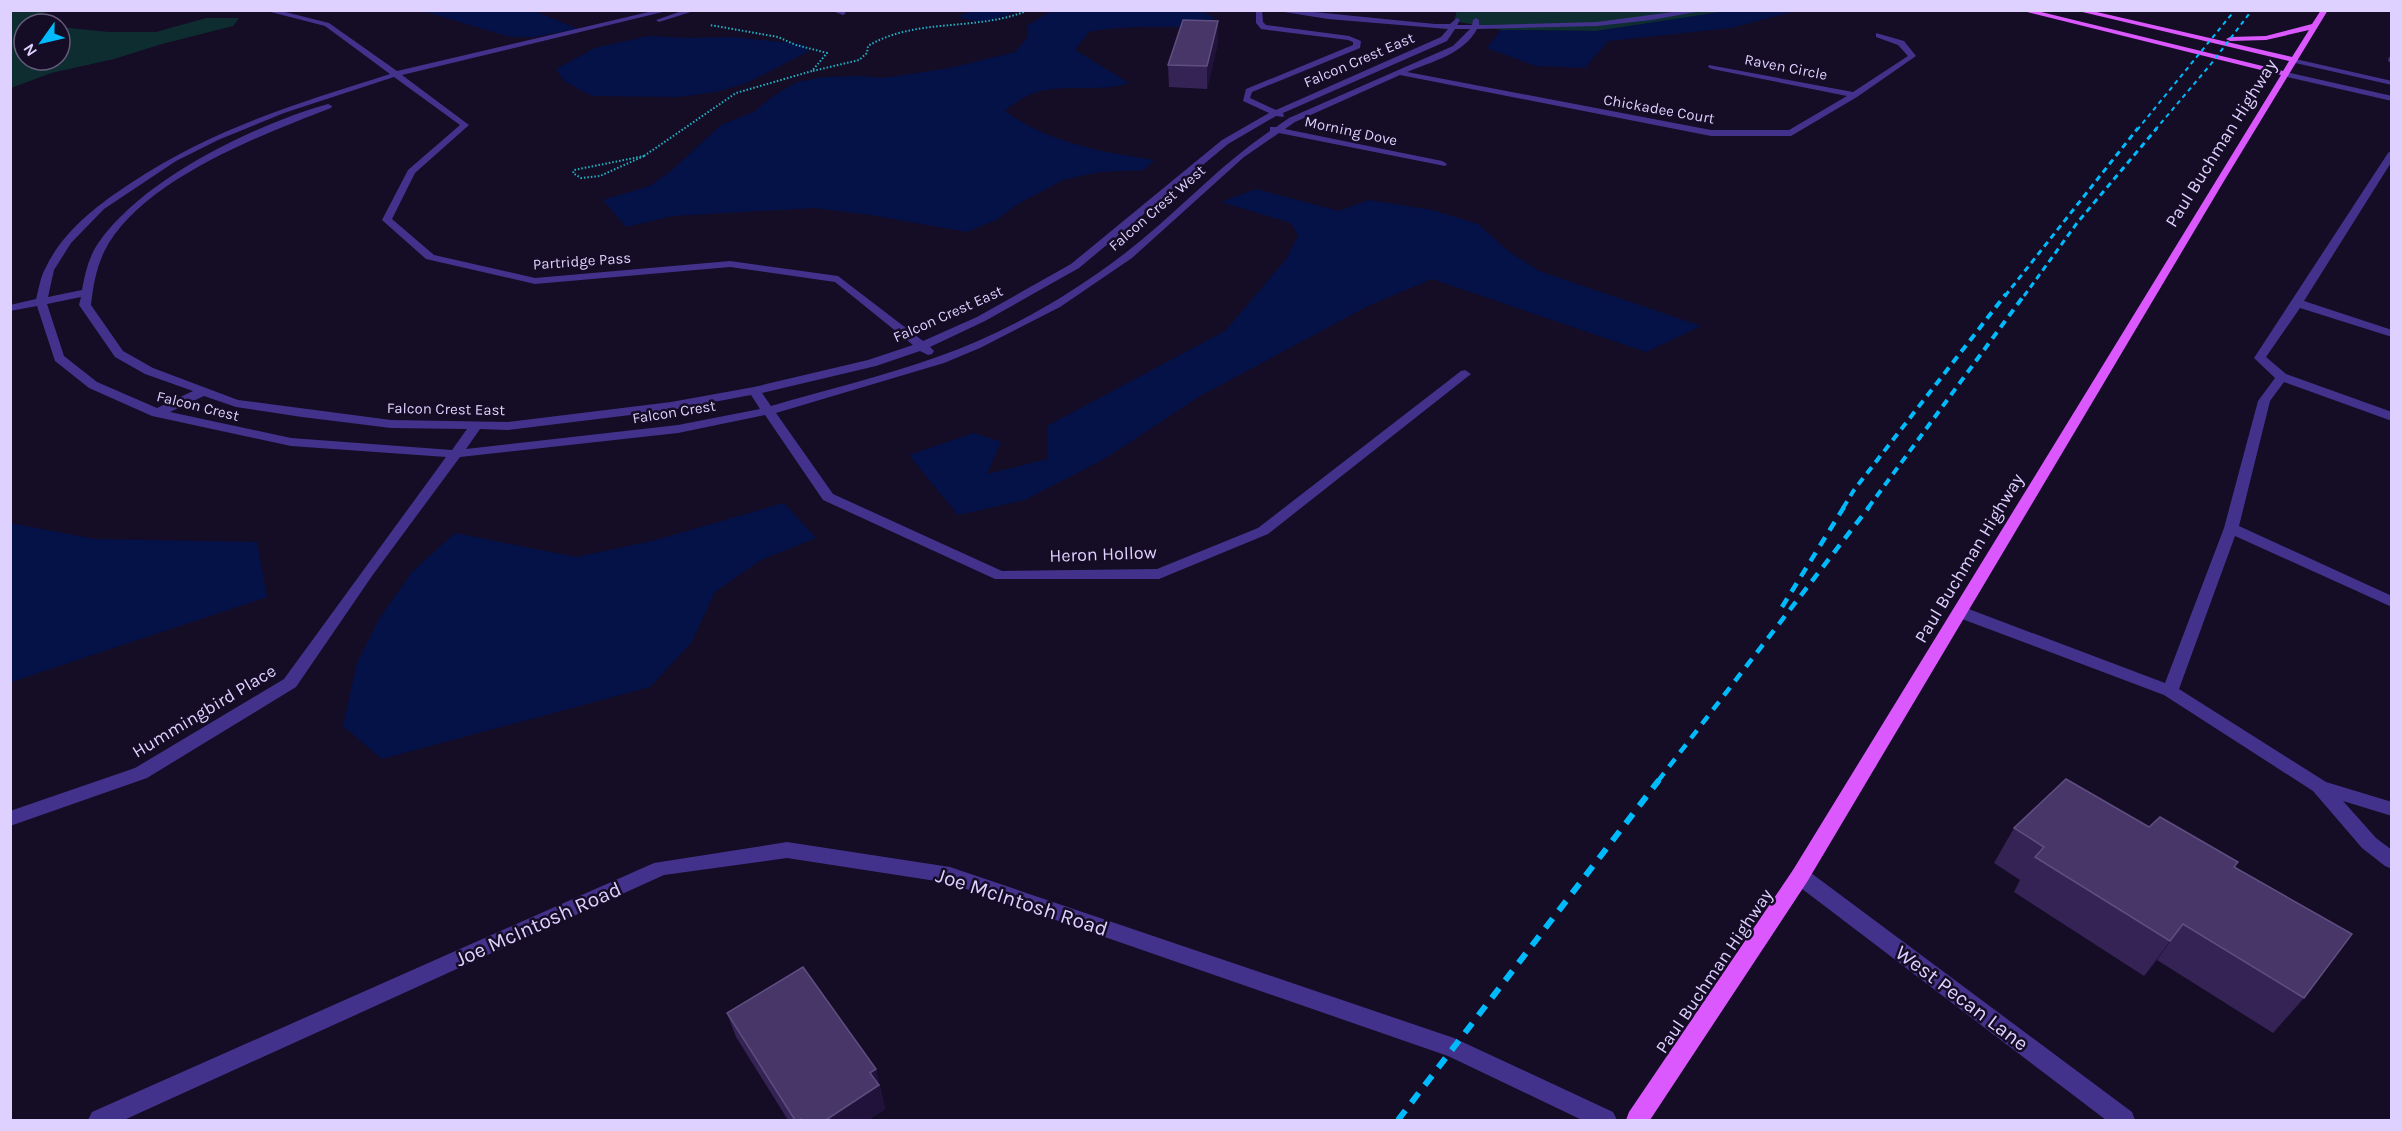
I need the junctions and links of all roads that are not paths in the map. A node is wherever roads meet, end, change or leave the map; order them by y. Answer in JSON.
{"nodes":[{"id":1,"x":266,"y":10,"type":"edge"},
{"id":2,"x":694,"y":10,"type":"edge"},
{"id":3,"x":833,"y":10,"type":"edge"},
{"id":4,"x":1259,"y":10,"type":"edge"},
{"id":5,"x":1275,"y":10,"type":"edge"},
{"id":6,"x":1329,"y":10,"type":"edge"},
{"id":7,"x":1649,"y":10,"type":"edge"},
{"id":8,"x":1704,"y":10,"type":"edge"},
{"id":9,"x":2022,"y":10,"type":"edge"},
{"id":10,"x":2077,"y":10,"type":"edge"},
{"id":11,"x":2108,"y":10,"type":"edge"},
{"id":12,"x":2325,"y":10,"type":"edge"},
{"id":13,"x":843,"y":13,"type":"dead end"},
{"id":14,"x":669,"y":14,"type":"edge"},
{"id":15,"x":2099,"y":15,"type":"junction"},
{"id":16,"x":1454,"y":23,"type":"junction"},
{"id":17,"x":1476,"y":24,"type":"junction"},
{"id":18,"x":2315,"y":26,"type":"junction"},
{"id":19,"x":2179,"y":34,"type":"junction"},
{"id":20,"x":1879,"y":35,"type":"dead end"},
{"id":21,"x":563,"y":36,"type":"junction"},
{"id":22,"x":577,"y":41,"type":"junction"},
{"id":23,"x":2294,"y":60,"type":"junction"},
{"id":24,"x":1712,"y":67,"type":"dead end"},
{"id":25,"x":1378,"y":68,"type":"junction"},
{"id":26,"x":1401,"y":73,"type":"junction"},
{"id":27,"x":2286,"y":74,"type":"junction"},
{"id":28,"x":400,"y":78,"type":"junction"},
{"id":29,"x":2391,"y":83,"type":"edge"},
{"id":30,"x":1854,"y":95,"type":"junction"},
{"id":31,"x":2391,"y":99,"type":"edge"},
{"id":32,"x":1275,"y":112,"type":"junction"},
{"id":33,"x":1292,"y":120,"type":"junction"},
{"id":34,"x":1255,"y":124,"type":"junction"},
{"id":35,"x":1279,"y":130,"type":"junction"},
{"id":36,"x":2391,"y":153,"type":"edge"},
{"id":37,"x":1442,"y":164,"type":"dead end"},
{"id":38,"x":176,"y":178,"type":"junction"},
{"id":39,"x":141,"y":179,"type":"junction"},
{"id":40,"x":1130,"y":237,"type":"junction"},
{"id":41,"x":87,"y":292,"type":"junction"},
{"id":42,"x":41,"y":301,"type":"junction"},
{"id":43,"x":2297,"y":303,"type":"junction"},
{"id":44,"x":10,"y":308,"type":"edge"},
{"id":45,"x":2391,"y":334,"type":"edge"},
{"id":46,"x":922,"y":346,"type":"junction"},
{"id":47,"x":940,"y":360,"type":"junction"},
{"id":48,"x":1465,"y":374,"type":"dead end"},
{"id":49,"x":2282,"y":377,"type":"junction"},
{"id":50,"x":204,"y":391,"type":"junction"},
{"id":51,"x":754,"y":391,"type":"junction"},
{"id":52,"x":768,"y":411,"type":"junction"},
{"id":53,"x":157,"y":413,"type":"junction"},
{"id":54,"x":2391,"y":417,"type":"edge"},
{"id":55,"x":476,"y":426,"type":"junction"},
{"id":56,"x":454,"y":454,"type":"junction"},
{"id":57,"x":2231,"y":528,"type":"junction"},
{"id":58,"x":2391,"y":602,"type":"edge"},
{"id":59,"x":1959,"y":612,"type":"junction"},
{"id":60,"x":2170,"y":691,"type":"junction"},
{"id":61,"x":2319,"y":786,"type":"junction"},
{"id":62,"x":2391,"y":809,"type":"edge"},
{"id":63,"x":10,"y":819,"type":"edge"},
{"id":64,"x":2391,"y":861,"type":"edge"},
{"id":65,"x":1800,"y":876,"type":"junction"},
{"id":66,"x":100,"y":1120,"type":"edge"},
{"id":67,"x":1605,"y":1120,"type":"edge"},
{"id":68,"x":1637,"y":1120,"type":"edge"},
{"id":69,"x":2124,"y":1120,"type":"edge"}],
"edges":[{"from":1,"to":28,"type":"street"},
{"from":2,"to":14,"type":"street","name":"Falcon Crest East"},
{"from":3,"to":13,"type":"street"},
{"from":4,"to":32,"type":"street"},
{"from":5,"to":16,"type":"street","name":"Falcon Crest East"},
{"from":6,"to":16,"type":"street","name":"Falcon Crest East"},
{"from":7,"to":17,"type":"street","name":"Falcon Crest East"},
{"from":8,"to":17,"type":"street","name":"Falcon Crest East"},
{"from":9,"to":27,"type":"main road"},
{"from":10,"to":15,"type":"main road"},
{"from":11,"to":15,"type":"street"},
{"from":12,"to":18,"type":"main road","name":"Paul Buchman Highway"},
{"from":14,"to":21,"type":"street","name":"Falcon Crest East"},
{"from":14,"to":22,"type":"street","name":"Falcon Crest East"},
{"from":15,"to":19,"type":"main road"},
{"from":16,"to":17,"type":"street","name":"Falcon Crest East"},
{"from":16,"to":25,"type":"street","name":"Falcon Crest East"},
{"from":17,"to":26,"type":"street","name":"Falcon Crest West"},
{"from":18,"to":19,"type":"main road"},
{"from":18,"to":23,"type":"main road","name":"Paul Buchman Highway"},
{"from":19,"to":23,"type":"main road"},
{"from":20,"to":30,"type":"street","name":"Chickadee Court"},
{"from":21,"to":22,"type":"street"},
{"from":21,"to":28,"type":"street","name":"Falcon Crest East"},
{"from":22,"to":28,"type":"street","name":"Falcon Crest East"},
{"from":23,"to":27,"type":"main road","name":"Paul Buchman Highway"},
{"from":23,"to":29,"type":"street"},
{"from":24,"to":30,"type":"street","name":"Raven Circle"},
{"from":25,"to":26,"type":"street","name":"Chickadee Court"},
{"from":25,"to":32,"type":"street","name":"Falcon Crest East"},
{"from":26,"to":30,"type":"street","name":"Chickadee Court"},
{"from":26,"to":33,"type":"street","name":"Falcon Crest West"},
{"from":27,"to":31,"type":"street"},
{"from":27,"to":59,"type":"main road","name":"Paul Buchman Highway"},
{"from":28,"to":38,"type":"street","name":"Falcon Crest East"},
{"from":28,"to":39,"type":"street"},
{"from":28,"to":46,"type":"street","name":"Partridge Pass"},
{"from":32,"to":33,"type":"street"},
{"from":32,"to":34,"type":"street","name":"Falcon Crest East"},
{"from":33,"to":35,"type":"street","name":"Falcon Crest West"},
{"from":34,"to":35,"type":"street","name":"Morning Dove"},
{"from":34,"to":40,"type":"street","name":"Falcon Crest East"},
{"from":35,"to":37,"type":"street","name":"Morning Dove"},
{"from":35,"to":40,"type":"street","name":"Falcon Crest West"},
{"from":36,"to":43,"type":"street"},
{"from":38,"to":39,"type":"street"},
{"from":38,"to":41,"type":"street","name":"Falcon Crest East"},
{"from":39,"to":42,"type":"street"},
{"from":40,"to":46,"type":"street","name":"Falcon Crest East"},
{"from":40,"to":47,"type":"street","name":"Falcon Crest West"},
{"from":41,"to":42,"type":"street"},
{"from":41,"to":50,"type":"street","name":"Falcon Crest East"},
{"from":42,"to":44,"type":"street"},
{"from":42,"to":53,"type":"street","name":"Falcon Crest"},
{"from":43,"to":45,"type":"street"},
{"from":43,"to":49,"type":"street"},
{"from":46,"to":47,"type":"street","name":"Partridge Pass"},
{"from":46,"to":51,"type":"street","name":"Falcon Crest East"},
{"from":47,"to":52,"type":"street","name":"Falcon Crest West"},
{"from":48,"to":52,"type":"street","name":"Heron Hollow"},
{"from":49,"to":54,"type":"street"},
{"from":49,"to":57,"type":"street"},
{"from":50,"to":53,"type":"street"},
{"from":50,"to":55,"type":"street","name":"Falcon Crest East"},
{"from":51,"to":52,"type":"street","name":"Heron Hollow"},
{"from":51,"to":55,"type":"street","name":"Falcon Crest East"},
{"from":52,"to":56,"type":"street","name":"Falcon Crest"},
{"from":53,"to":56,"type":"street","name":"Falcon Crest"},
{"from":55,"to":56,"type":"street","name":"Hummingbird Place"},
{"from":56,"to":63,"type":"street","name":"Hummingbird Place"},
{"from":57,"to":58,"type":"street"},
{"from":57,"to":60,"type":"street"},
{"from":59,"to":60,"type":"street"},
{"from":59,"to":65,"type":"main road","name":"Paul Buchman Highway"},
{"from":60,"to":61,"type":"street"},
{"from":61,"to":62,"type":"street"},
{"from":61,"to":64,"type":"street"},
{"from":65,"to":68,"type":"main road","name":"Paul Buchman Highway"},
{"from":65,"to":69,"type":"street","name":"West Pecan Lane"},
{"from":66,"to":67,"type":"street","name":"Joe McIntosh Road"}]}
